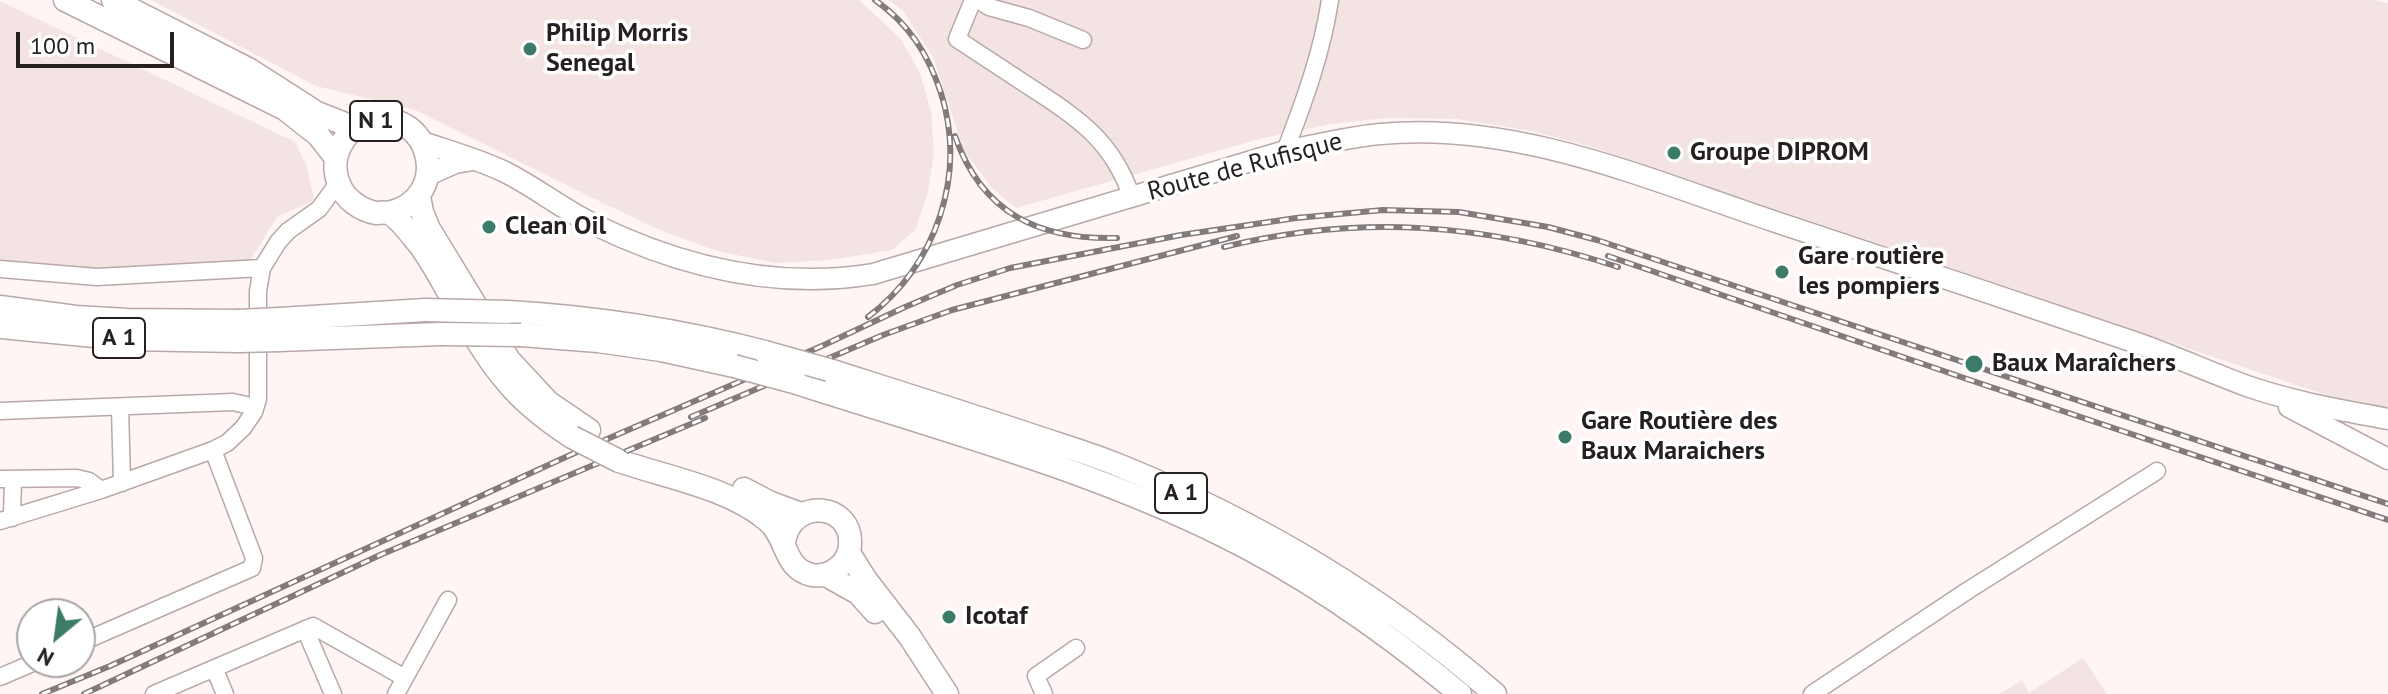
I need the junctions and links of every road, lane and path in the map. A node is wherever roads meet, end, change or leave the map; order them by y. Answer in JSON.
{"nodes":[{"id":1,"x":65,"y":0,"type":"edge"},
{"id":2,"x":113,"y":0,"type":"edge"},
{"id":3,"x":976,"y":0,"type":"edge"},
{"id":4,"x":1330,"y":0,"type":"edge"},
{"id":5,"x":1083,"y":40,"type":"dead end"},
{"id":6,"x":355,"y":128,"type":"junction"},
{"id":7,"x":422,"y":142,"type":"junction"},
{"id":8,"x":1285,"y":151,"type":"junction"},
{"id":9,"x":336,"y":158,"type":"junction"},
{"id":10,"x":477,"y":160,"type":"junction"},
{"id":11,"x":428,"y":175,"type":"junction"},
{"id":12,"x":338,"y":183,"type":"junction"},
{"id":13,"x":419,"y":196,"type":"junction"},
{"id":14,"x":1132,"y":198,"type":"junction"},
{"id":15,"x":353,"y":203,"type":"junction"},
{"id":16,"x":319,"y":209,"type":"junction"},
{"id":17,"x":388,"y":213,"type":"junction"},
{"id":18,"x":262,"y":268,"type":"junction"},
{"id":19,"x":0,"y":269,"type":"edge"},
{"id":20,"x":0,"y":307,"type":"edge"},
{"id":21,"x":0,"y":327,"type":"edge"},
{"id":22,"x":279,"y":330,"type":"junction"},
{"id":23,"x":238,"y":331,"type":"junction"},
{"id":24,"x":2249,"y":387,"type":"junction"},
{"id":25,"x":255,"y":407,"type":"junction"},
{"id":26,"x":120,"y":408,"type":"junction"},
{"id":27,"x":0,"y":411,"type":"edge"},
{"id":28,"x":2388,"y":419,"type":"edge"},
{"id":29,"x":580,"y":434,"type":"junction"},
{"id":30,"x":213,"y":450,"type":"junction"},
{"id":31,"x":627,"y":457,"type":"junction"},
{"id":32,"x":2388,"y":459,"type":"edge"},
{"id":33,"x":2157,"y":471,"type":"dead end"},
{"id":34,"x":7,"y":479,"type":"edge"},
{"id":35,"x":122,"y":483,"type":"junction"},
{"id":36,"x":101,"y":490,"type":"junction"},
{"id":37,"x":801,"y":514,"type":"junction"},
{"id":38,"x":6,"y":520,"type":"edge"},
{"id":39,"x":784,"y":542,"type":"junction"},
{"id":40,"x":849,"y":553,"type":"junction"},
{"id":41,"x":826,"y":575,"type":"junction"},
{"id":42,"x":448,"y":600,"type":"dead end"},
{"id":43,"x":305,"y":629,"type":"junction"},
{"id":44,"x":96,"y":636,"type":"edge"},
{"id":45,"x":1076,"y":648,"type":"dead end"},
{"id":46,"x":214,"y":668,"type":"junction"},
{"id":47,"x":405,"y":678,"type":"junction"},
{"id":48,"x":1818,"y":692,"type":"edge"},
{"id":49,"x":154,"y":694,"type":"edge"},
{"id":50,"x":225,"y":694,"type":"edge"},
{"id":51,"x":333,"y":694,"type":"edge"},
{"id":52,"x":396,"y":694,"type":"edge"},
{"id":53,"x":930,"y":694,"type":"edge"},
{"id":54,"x":947,"y":694,"type":"edge"},
{"id":55,"x":1044,"y":694,"type":"edge"},
{"id":56,"x":1460,"y":694,"type":"edge"},
{"id":57,"x":1495,"y":694,"type":"edge"}],
"edges":[{"from":1,"to":9,"type":"highway","number":"N 1"},
{"from":2,"to":6,"type":"highway","number":"N 1"},
{"from":3,"to":5,"type":"street"},
{"from":3,"to":14,"type":"street"},
{"from":4,"to":8,"type":"street"},
{"from":6,"to":7,"type":"highway","number":"N 1"},
{"from":6,"to":9,"type":"highway","number":"N 1"},
{"from":7,"to":10,"type":"main road","name":"Route de Rufisque","number":"N 1"},
{"from":7,"to":11,"type":"highway","number":"N 1"},
{"from":8,"to":14,"type":"main road","name":"Route de Rufisque","number":"N 1"},
{"from":8,"to":24,"type":"main road","name":"Route de Rufisque","number":"N 1"},
{"from":9,"to":12,"type":"highway","number":"N 1"},
{"from":10,"to":11,"type":"main road"},
{"from":10,"to":14,"type":"main road","name":"Route de Rufisque","number":"N 1"},
{"from":11,"to":13,"type":"highway"},
{"from":12,"to":15,"type":"highway"},
{"from":12,"to":16,"type":"street"},
{"from":13,"to":17,"type":"highway"},
{"from":13,"to":29,"type":"highway"},
{"from":15,"to":16,"type":"street"},
{"from":15,"to":17,"type":"highway"},
{"from":16,"to":18,"type":"street"},
{"from":17,"to":29,"type":"highway"},
{"from":18,"to":19,"type":"street"},
{"from":18,"to":25,"type":"street"},
{"from":20,"to":23,"type":"highway","number":"A 1"},
{"from":21,"to":23,"type":"highway","number":"A 1"},
{"from":22,"to":23,"type":"highway","number":"A 1","bridge":true},
{"from":22,"to":56,"type":"highway","number":"A 1","bridge":true},
{"from":22,"to":57,"type":"highway","number":"A 1","bridge":true},
{"from":24,"to":28,"type":"main road","name":"Route de Rufisque","number":"N 1"},
{"from":24,"to":32,"type":"main road","name":"Route de Rufisque","number":"N 1"},
{"from":25,"to":26,"type":"street"},
{"from":25,"to":30,"type":"street"},
{"from":26,"to":27,"type":"street"},
{"from":26,"to":35,"type":"street"},
{"from":29,"to":31,"type":"highway","bridge":true},
{"from":30,"to":35,"type":"street"},
{"from":30,"to":44,"type":"street"},
{"from":31,"to":37,"type":"highway"},
{"from":31,"to":39,"type":"highway"},
{"from":33,"to":48,"type":"street"},
{"from":34,"to":36,"type":"street"},
{"from":34,"to":38,"type":"street"},
{"from":35,"to":36,"type":"street"},
{"from":36,"to":38,"type":"street"},
{"from":37,"to":39,"type":"highway"},
{"from":37,"to":40,"type":"highway"},
{"from":39,"to":41,"type":"highway"},
{"from":40,"to":41,"type":"highway"},
{"from":40,"to":54,"type":"highway"},
{"from":41,"to":53,"type":"highway"},
{"from":42,"to":47,"type":"street"},
{"from":43,"to":46,"type":"street"},
{"from":43,"to":47,"type":"street"},
{"from":43,"to":51,"type":"street"},
{"from":45,"to":55,"type":"street"},
{"from":46,"to":49,"type":"street"},
{"from":46,"to":50,"type":"street"},
{"from":47,"to":52,"type":"street"}]}
